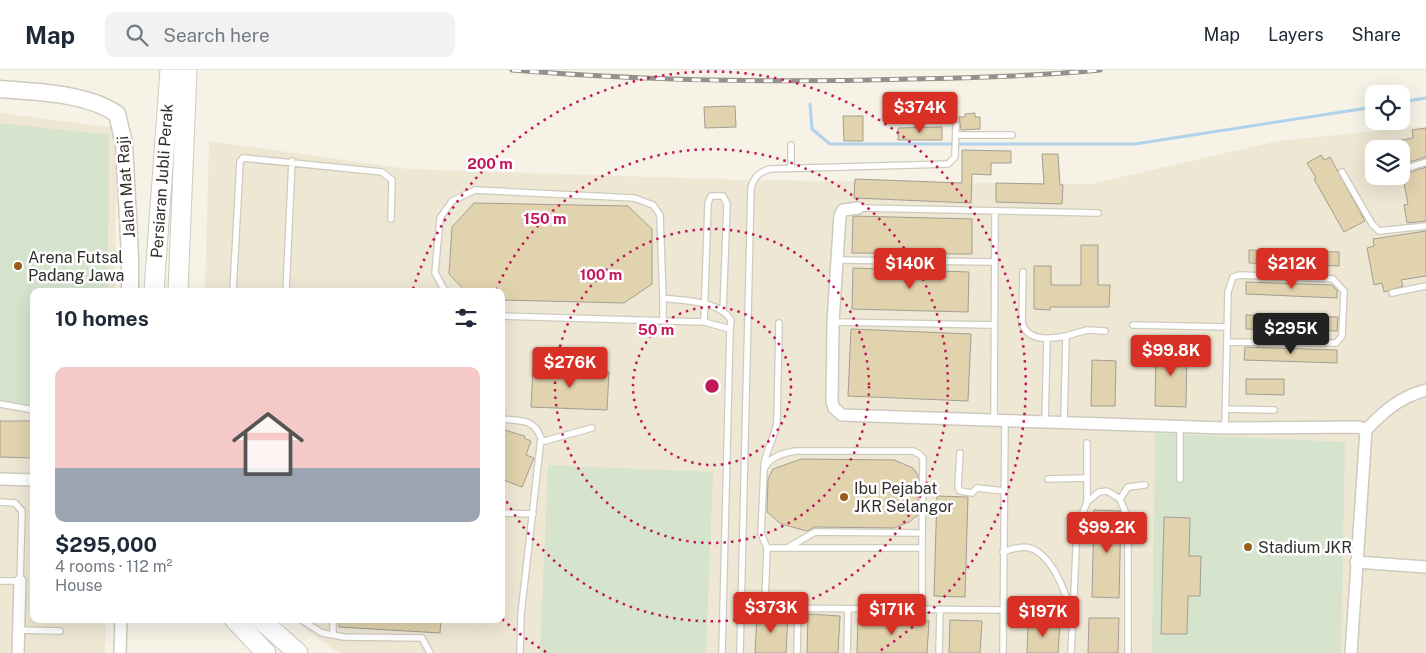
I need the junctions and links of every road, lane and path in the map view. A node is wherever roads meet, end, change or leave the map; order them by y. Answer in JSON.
{"nodes":[{"id":1,"x":170,"y":70,"type":"edge"},
{"id":2,"x":187,"y":70,"type":"edge"},
{"id":3,"x":0,"y":89,"type":"edge"},
{"id":4,"x":956,"y":125,"type":"dead end"},
{"id":5,"x":1012,"y":135,"type":"dead end"},
{"id":6,"x":956,"y":136,"type":"junction"},
{"id":7,"x":791,"y":145,"type":"dead end"},
{"id":8,"x":292,"y":161,"type":"junction"},
{"id":9,"x":1426,"y":162,"type":"edge"},
{"id":10,"x":1410,"y":167,"type":"edge"},
{"id":11,"x":792,"y":169,"type":"junction"},
{"id":12,"x":1342,"y":172,"type":"dead end"},
{"id":13,"x":858,"y":208,"type":"joint"},
{"id":14,"x":995,"y":212,"type":"junction"},
{"id":15,"x":1098,"y":213,"type":"dead end"},
{"id":16,"x":391,"y":219,"type":"dead end"},
{"id":17,"x":1426,"y":226,"type":"edge"},
{"id":18,"x":837,"y":260,"type":"junction"},
{"id":19,"x":994,"y":262,"type":"junction"},
{"id":20,"x":1023,"y":272,"type":"dead end"},
{"id":21,"x":1426,"y":286,"type":"edge"},
{"id":22,"x":130,"y":288,"type":"edge"},
{"id":23,"x":154,"y":288,"type":"edge"},
{"id":24,"x":178,"y":288,"type":"edge"},
{"id":25,"x":233,"y":288,"type":"edge"},
{"id":26,"x":286,"y":288,"type":"edge"},
{"id":27,"x":443,"y":288,"type":"edge"},
{"id":28,"x":1392,"y":293,"type":"dead end"},
{"id":29,"x":663,"y":298,"type":"junction"},
{"id":30,"x":704,"y":304,"type":"junction"},
{"id":31,"x":723,"y":311,"type":"junction"},
{"id":32,"x":505,"y":316,"type":"edge"},
{"id":33,"x":663,"y":320,"type":"junction"},
{"id":34,"x":704,"y":322,"type":"junction"},
{"id":35,"x":833,"y":322,"type":"junction"},
{"id":36,"x":779,"y":323,"type":"dead end"},
{"id":37,"x":993,"y":325,"type":"junction"},
{"id":38,"x":1133,"y":325,"type":"dead end"},
{"id":39,"x":1227,"y":327,"type":"junction"},
{"id":40,"x":730,"y":329,"type":"junction"},
{"id":41,"x":1105,"y":331,"type":"dead end"},
{"id":42,"x":1066,"y":336,"type":"junction"},
{"id":43,"x":1047,"y":339,"type":"junction"},
{"id":44,"x":1227,"y":342,"type":"junction"},
{"id":45,"x":1426,"y":390,"type":"edge"},
{"id":46,"x":0,"y":404,"type":"edge"},
{"id":47,"x":1225,"y":408,"type":"junction"},
{"id":48,"x":30,"y":409,"type":"edge"},
{"id":49,"x":1274,"y":410,"type":"dead end"},
{"id":50,"x":505,"y":419,"type":"edge"},
{"id":51,"x":999,"y":422,"type":"junction"},
{"id":52,"x":1045,"y":423,"type":"junction"},
{"id":53,"x":1064,"y":424,"type":"junction"},
{"id":54,"x":1180,"y":427,"type":"junction"},
{"id":55,"x":592,"y":428,"type":"dead end"},
{"id":56,"x":1225,"y":428,"type":"junction"},
{"id":57,"x":1366,"y":430,"type":"junction"},
{"id":58,"x":540,"y":442,"type":"junction"},
{"id":59,"x":1087,"y":443,"type":"dead end"},
{"id":60,"x":960,"y":453,"type":"dead end"},
{"id":61,"x":764,"y":469,"type":"junction"},
{"id":62,"x":1086,"y":478,"type":"junction"},
{"id":63,"x":0,"y":479,"type":"edge"},
{"id":64,"x":1048,"y":479,"type":"dead end"},
{"id":65,"x":1180,"y":479,"type":"dead end"},
{"id":66,"x":30,"y":480,"type":"edge"},
{"id":67,"x":1145,"y":485,"type":"dead end"},
{"id":68,"x":1004,"y":491,"type":"junction"},
{"id":69,"x":1120,"y":498,"type":"junction"},
{"id":70,"x":0,"y":502,"type":"edge"},
{"id":71,"x":1087,"y":502,"type":"junction"},
{"id":72,"x":505,"y":512,"type":"edge"},
{"id":73,"x":532,"y":514,"type":"junction"},
{"id":74,"x":922,"y":533,"type":"junction"},
{"id":75,"x":766,"y":548,"type":"junction"},
{"id":76,"x":788,"y":548,"type":"junction"},
{"id":77,"x":922,"y":548,"type":"junction"},
{"id":78,"x":1003,"y":552,"type":"junction"},
{"id":79,"x":1356,"y":562,"type":"junction"},
{"id":80,"x":1426,"y":568,"type":"edge"},
{"id":81,"x":0,"y":581,"type":"edge"},
{"id":82,"x":20,"y":581,"type":"junction"},
{"id":83,"x":798,"y":609,"type":"junction"},
{"id":84,"x":848,"y":610,"type":"junction"},
{"id":85,"x":922,"y":610,"type":"junction"},
{"id":86,"x":940,"y":610,"type":"junction"},
{"id":87,"x":1003,"y":610,"type":"junction"},
{"id":88,"x":1073,"y":616,"type":"junction"},
{"id":89,"x":121,"y":623,"type":"edge"},
{"id":90,"x":238,"y":623,"type":"edge"},
{"id":91,"x":264,"y":623,"type":"edge"},
{"id":92,"x":306,"y":623,"type":"edge"},
{"id":93,"x":333,"y":623,"type":"edge"},
{"id":94,"x":19,"y":630,"type":"junction"},
{"id":95,"x":60,"y":631,"type":"dead end"},
{"id":96,"x":333,"y":635,"type":"junction"},
{"id":97,"x":18,"y":653,"type":"edge"},
{"id":98,"x":120,"y":653,"type":"edge"},
{"id":99,"x":266,"y":653,"type":"edge"},
{"id":100,"x":298,"y":653,"type":"edge"},
{"id":101,"x":430,"y":653,"type":"edge"},
{"id":102,"x":520,"y":653,"type":"edge"},
{"id":103,"x":722,"y":653,"type":"edge"},
{"id":104,"x":740,"y":653,"type":"edge"},
{"id":105,"x":797,"y":653,"type":"edge"},
{"id":106,"x":847,"y":653,"type":"edge"},
{"id":107,"x":939,"y":653,"type":"edge"},
{"id":108,"x":1003,"y":653,"type":"edge"},
{"id":109,"x":1072,"y":653,"type":"edge"},
{"id":110,"x":1128,"y":653,"type":"edge"},
{"id":111,"x":1352,"y":653,"type":"edge"}],
"edges":[{"from":1,"to":23,"type":"main road","name":"Persiaran Jubli Perak"},
{"from":2,"to":24,"type":"main road","name":"Persiaran Jubli Perak"},
{"from":3,"to":22,"type":"street","name":"Jalan Mat Raji"},
{"from":4,"to":6,"type":"lane"},
{"from":5,"to":6,"type":"lane"},
{"from":6,"to":11,"type":"lane"},
{"from":7,"to":11,"type":"lane"},
{"from":8,"to":16,"type":"lane"},
{"from":8,"to":25,"type":"lane"},
{"from":8,"to":26,"type":"lane"},
{"from":9,"to":10,"type":"lane"},
{"from":11,"to":104,"type":"lane"},
{"from":12,"to":17,"type":"lane"},
{"from":13,"to":14,"type":"lane"},
{"from":13,"to":18,"type":"street"},
{"from":14,"to":15,"type":"lane"},
{"from":14,"to":19,"type":"lane"},
{"from":18,"to":19,"type":"lane"},
{"from":18,"to":35,"type":"street"},
{"from":19,"to":37,"type":"lane"},
{"from":20,"to":43,"type":"lane"},
{"from":21,"to":28,"type":"lane"},
{"from":27,"to":29,"type":"lane"},
{"from":29,"to":30,"type":"lane"},
{"from":29,"to":33,"type":"lane"},
{"from":30,"to":31,"type":"lane"},
{"from":30,"to":31,"type":"lane"},
{"from":30,"to":34,"type":"lane"},
{"from":31,"to":40,"type":"lane"},
{"from":32,"to":33,"type":"lane"},
{"from":33,"to":34,"type":"lane"},
{"from":34,"to":40,"type":"lane"},
{"from":35,"to":37,"type":"lane"},
{"from":35,"to":51,"type":"street"},
{"from":36,"to":61,"type":"lane"},
{"from":37,"to":51,"type":"lane"},
{"from":38,"to":39,"type":"lane"},
{"from":39,"to":44,"type":"lane"},
{"from":39,"to":44,"type":"lane"},
{"from":40,"to":103,"type":"lane"},
{"from":41,"to":42,"type":"lane"},
{"from":42,"to":43,"type":"lane"},
{"from":42,"to":53,"type":"lane"},
{"from":43,"to":52,"type":"lane"},
{"from":44,"to":47,"type":"lane"},
{"from":45,"to":57,"type":"street"},
{"from":46,"to":48,"type":"lane"},
{"from":47,"to":49,"type":"lane"},
{"from":47,"to":56,"type":"lane"},
{"from":50,"to":58,"type":"lane"},
{"from":51,"to":52,"type":"street"},
{"from":51,"to":68,"type":"lane"},
{"from":52,"to":53,"type":"street"},
{"from":53,"to":54,"type":"street"},
{"from":54,"to":56,"type":"street"},
{"from":54,"to":65,"type":"lane"},
{"from":55,"to":58,"type":"lane"},
{"from":56,"to":57,"type":"street"},
{"from":57,"to":79,"type":"street"},
{"from":58,"to":73,"type":"lane"},
{"from":59,"to":62,"type":"lane"},
{"from":60,"to":68,"type":"lane"},
{"from":61,"to":74,"type":"lane"},
{"from":61,"to":75,"type":"lane"},
{"from":62,"to":64,"type":"lane"},
{"from":62,"to":71,"type":"lane"},
{"from":63,"to":66,"type":"street"},
{"from":67,"to":69,"type":"lane"},
{"from":68,"to":78,"type":"lane"},
{"from":69,"to":71,"type":"lane"},
{"from":69,"to":110,"type":"lane"},
{"from":70,"to":82,"type":"lane"},
{"from":71,"to":88,"type":"lane"},
{"from":72,"to":73,"type":"lane"},
{"from":73,"to":102,"type":"lane"},
{"from":74,"to":76,"type":"lane"},
{"from":74,"to":77,"type":"lane"},
{"from":75,"to":76,"type":"lane"},
{"from":75,"to":83,"type":"lane"},
{"from":76,"to":77,"type":"lane"},
{"from":77,"to":85,"type":"lane"},
{"from":78,"to":87,"type":"lane"},
{"from":78,"to":88,"type":"lane"},
{"from":79,"to":80,"type":"street"},
{"from":79,"to":111,"type":"street"},
{"from":81,"to":82,"type":"lane"},
{"from":82,"to":94,"type":"street"},
{"from":83,"to":84,"type":"lane"},
{"from":83,"to":105,"type":"lane"},
{"from":84,"to":85,"type":"lane"},
{"from":84,"to":106,"type":"lane"},
{"from":85,"to":86,"type":"lane"},
{"from":86,"to":87,"type":"lane"},
{"from":86,"to":107,"type":"lane"},
{"from":87,"to":108,"type":"lane"},
{"from":88,"to":109,"type":"lane"},
{"from":89,"to":98,"type":"street"},
{"from":90,"to":99,"type":"main road"},
{"from":91,"to":100,"type":"main road"},
{"from":92,"to":96,"type":"lane"},
{"from":93,"to":96,"type":"lane"},
{"from":94,"to":95,"type":"lane"},
{"from":94,"to":97,"type":"street"},
{"from":96,"to":101,"type":"lane"}]}
